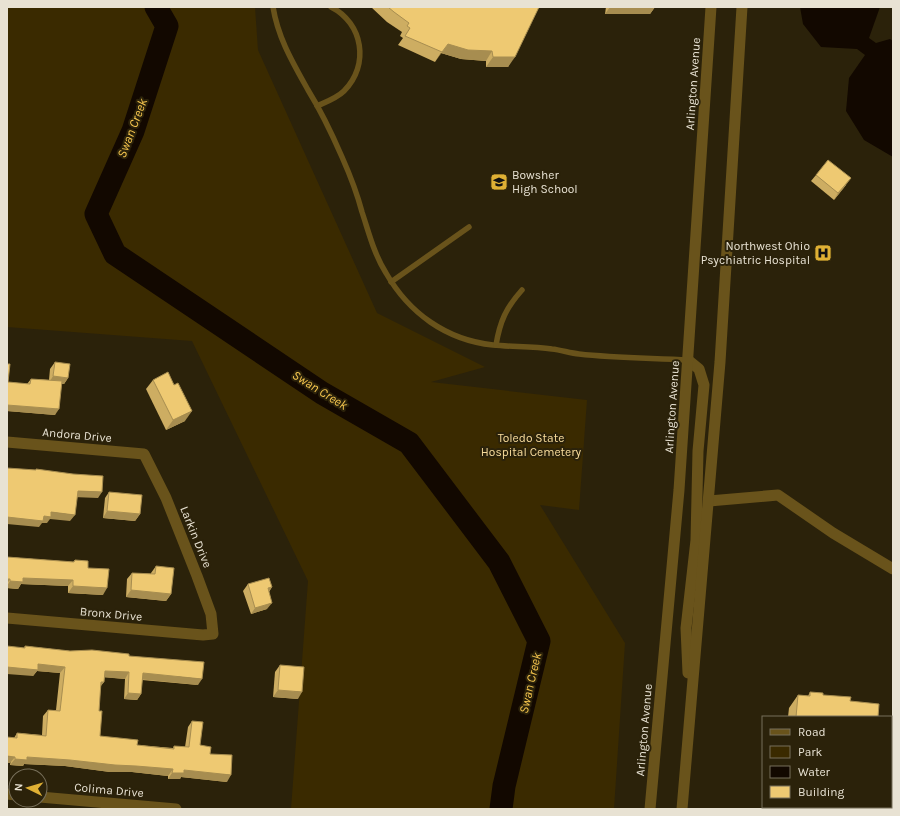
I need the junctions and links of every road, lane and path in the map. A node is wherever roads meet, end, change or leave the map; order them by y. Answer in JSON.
{"nodes":[{"id":1,"x":275,"y":7,"type":"edge"},
{"id":2,"x":330,"y":7,"type":"edge"},
{"id":3,"x":711,"y":7,"type":"edge"},
{"id":4,"x":742,"y":7,"type":"edge"},
{"id":5,"x":317,"y":106,"type":"junction"},
{"id":6,"x":469,"y":227,"type":"dead end"},
{"id":7,"x":391,"y":282,"type":"junction"},
{"id":8,"x":522,"y":290,"type":"dead end"},
{"id":9,"x":496,"y":345,"type":"junction"},
{"id":10,"x":688,"y":360,"type":"junction"},
{"id":11,"x":7,"y":442,"type":"edge"},
{"id":12,"x":144,"y":454,"type":"joint"},
{"id":13,"x":708,"y":501,"type":"junction"},
{"id":14,"x":893,"y":569,"type":"edge"},
{"id":15,"x":7,"y":618,"type":"edge"},
{"id":16,"x":213,"y":634,"type":"joint"},
{"id":17,"x":689,"y":723,"type":"junction"},
{"id":18,"x":48,"y":798,"type":"edge"},
{"id":19,"x":176,"y":809,"type":"edge"},
{"id":20,"x":650,"y":809,"type":"edge"},
{"id":21,"x":682,"y":809,"type":"edge"}],
"edges":[{"from":1,"to":5,"type":"lane"},
{"from":2,"to":5,"type":"lane"},
{"from":3,"to":10,"type":"street","name":"Arlington Avenue"},
{"from":4,"to":13,"type":"street"},
{"from":5,"to":7,"type":"lane"},
{"from":6,"to":7,"type":"lane"},
{"from":7,"to":9,"type":"lane"},
{"from":8,"to":9,"type":"lane"},
{"from":9,"to":10,"type":"lane"},
{"from":10,"to":17,"type":"street"},
{"from":10,"to":20,"type":"street","name":"Arlington Avenue"},
{"from":11,"to":12,"type":"street","name":"Andora Drive"},
{"from":12,"to":16,"type":"street","name":"Larkin Drive"},
{"from":13,"to":14,"type":"street"},
{"from":13,"to":17,"type":"street"},
{"from":15,"to":16,"type":"street","name":"Bronx Drive"},
{"from":17,"to":21,"type":"street"},
{"from":18,"to":19,"type":"street","name":"Colima Drive"}]}
